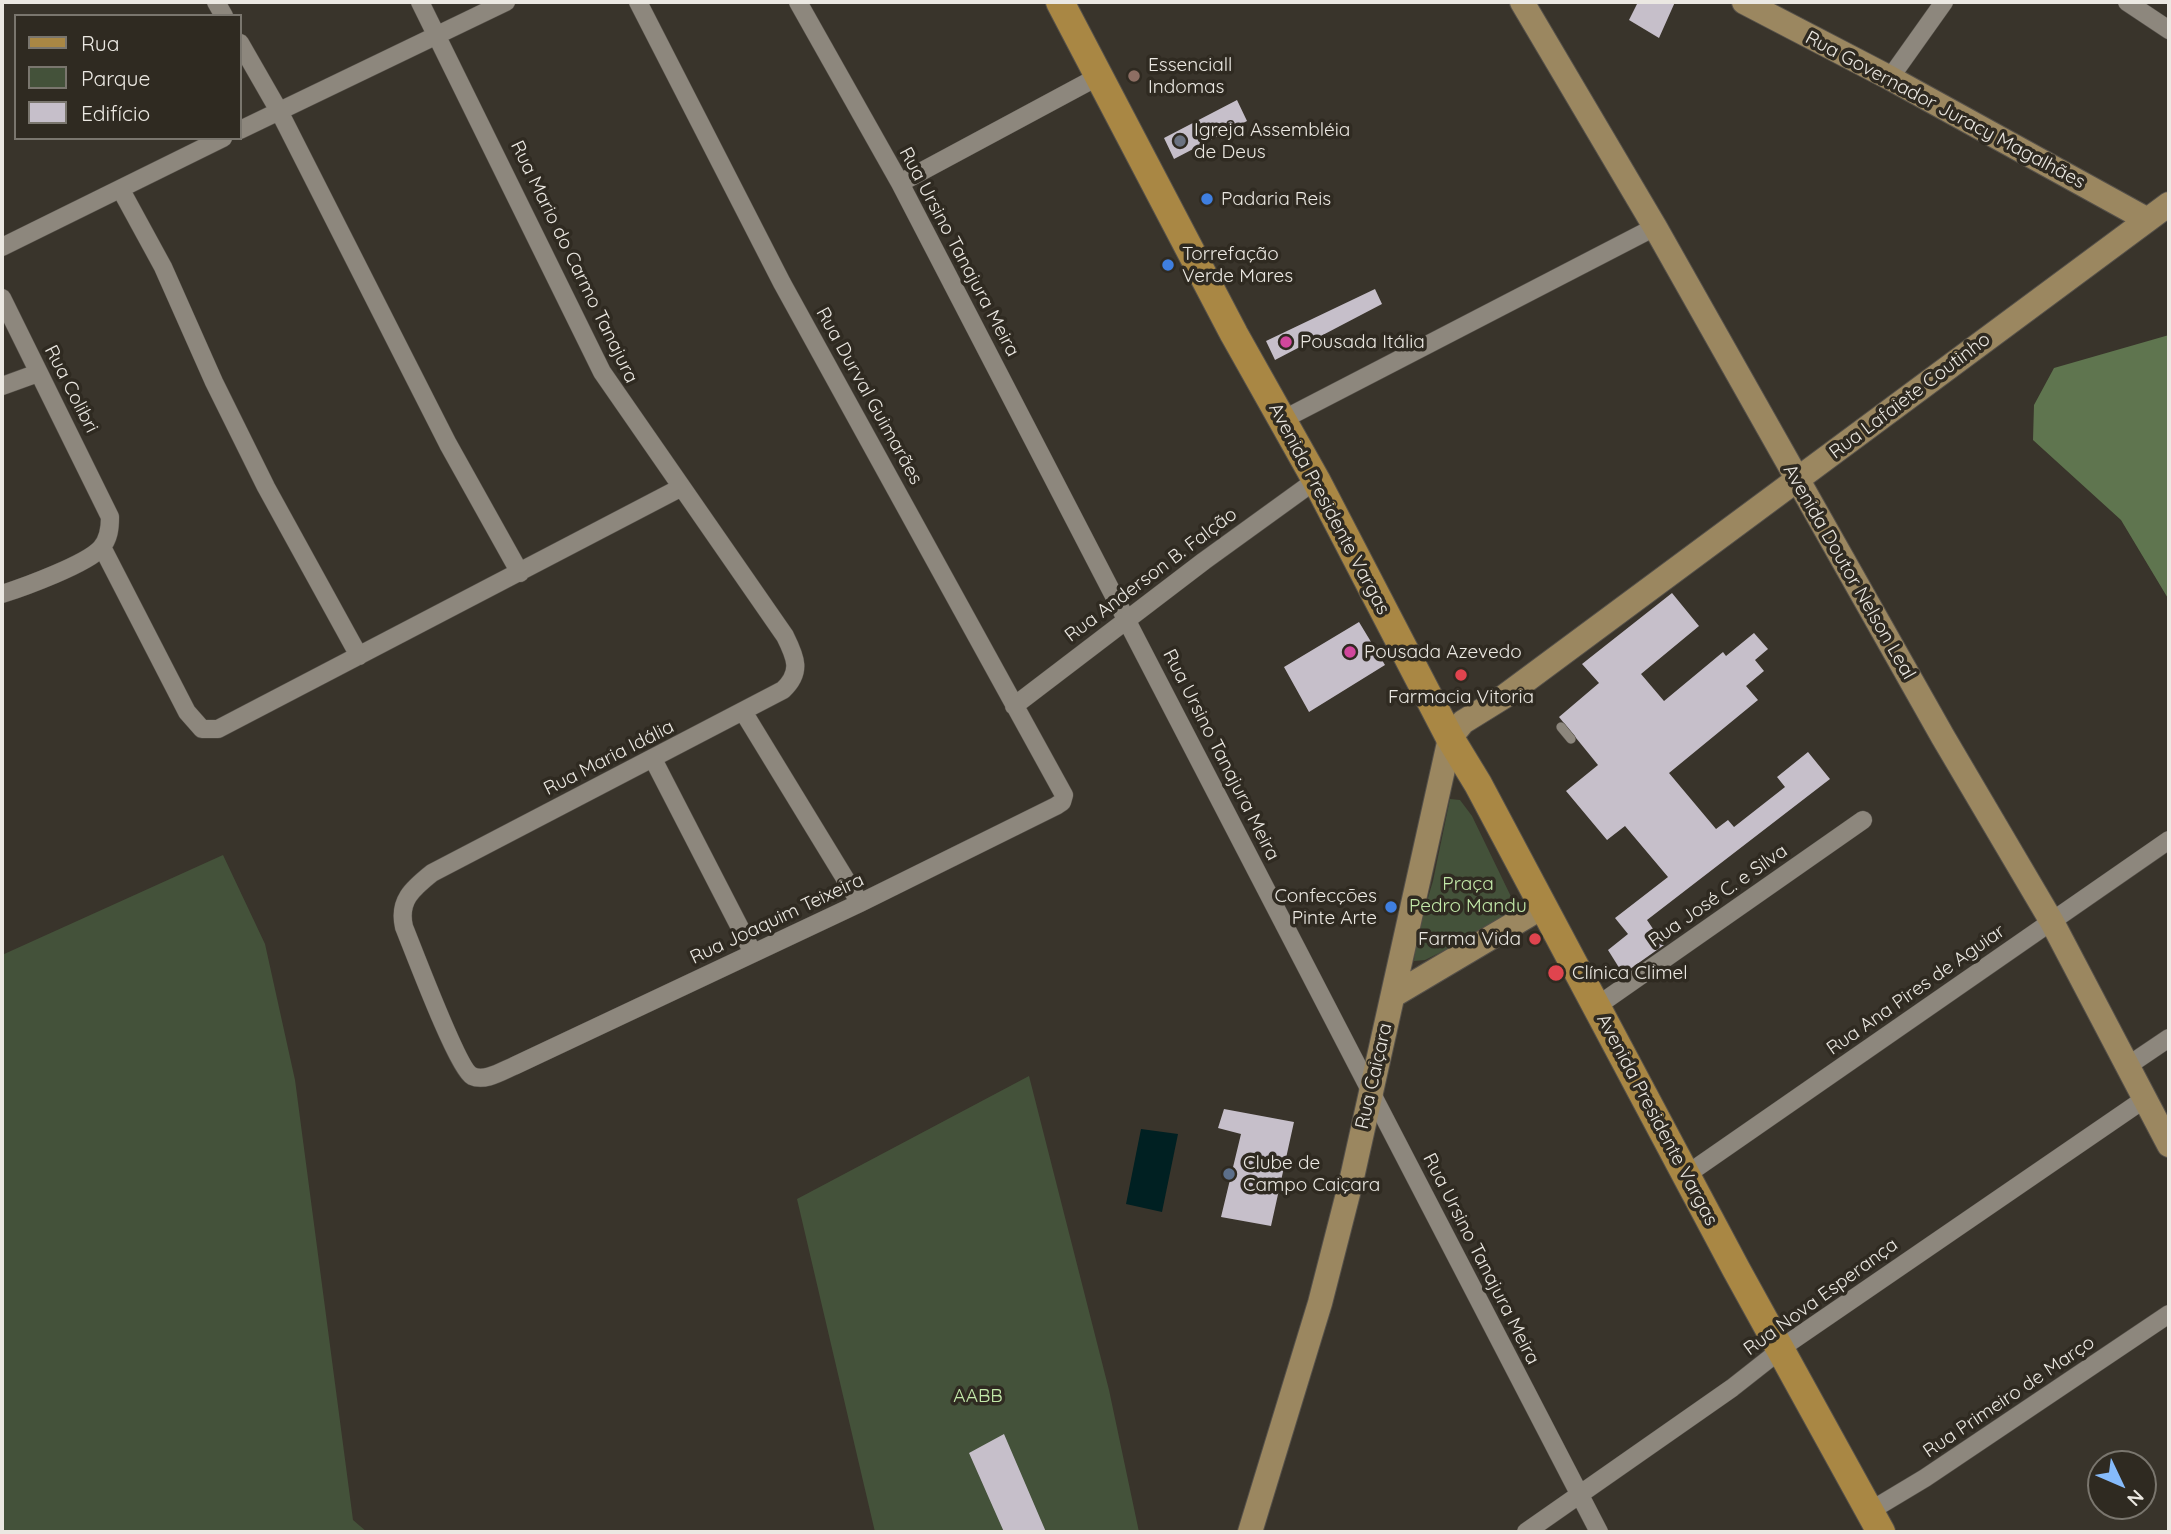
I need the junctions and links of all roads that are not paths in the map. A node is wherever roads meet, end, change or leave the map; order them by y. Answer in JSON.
{"nodes":[{"id":1,"x":420,"y":2,"type":"edge"},
{"id":2,"x":506,"y":2,"type":"edge"},
{"id":3,"x":638,"y":2,"type":"edge"},
{"id":4,"x":798,"y":2,"type":"edge"},
{"id":5,"x":1060,"y":2,"type":"edge"},
{"id":6,"x":1522,"y":2,"type":"edge"},
{"id":7,"x":1744,"y":2,"type":"edge"},
{"id":8,"x":1944,"y":2,"type":"edge"},
{"id":9,"x":2127,"y":2,"type":"edge"},
{"id":10,"x":2169,"y":30,"type":"edge"},
{"id":11,"x":436,"y":33,"type":"junction"},
{"id":12,"x":242,"y":46,"type":"edge"},
{"id":13,"x":1101,"y":75,"type":"junction"},
{"id":14,"x":1890,"y":78,"type":"junction"},
{"id":15,"x":279,"y":110,"type":"junction"},
{"id":16,"x":242,"y":129,"type":"edge"},
{"id":17,"x":219,"y":140,"type":"edge"},
{"id":18,"x":900,"y":183,"type":"junction"},
{"id":19,"x":121,"y":190,"type":"junction"},
{"id":20,"x":2169,"y":204,"type":"edge"},
{"id":21,"x":2146,"y":219,"type":"junction"},
{"id":22,"x":1656,"y":228,"type":"junction"},
{"id":23,"x":2,"y":247,"type":"edge"},
{"id":24,"x":2,"y":298,"type":"edge"},
{"id":25,"x":38,"y":373,"type":"junction"},
{"id":26,"x":2,"y":386,"type":"edge"},
{"id":27,"x":1282,"y":420,"type":"junction"},
{"id":28,"x":1796,"y":478,"type":"junction"},
{"id":29,"x":1316,"y":480,"type":"junction"},
{"id":30,"x":680,"y":488,"type":"junction"},
{"id":31,"x":102,"y":547,"type":"junction"},
{"id":32,"x":520,"y":573,"type":"junction"},
{"id":33,"x":2,"y":594,"type":"edge"},
{"id":34,"x":1127,"y":619,"type":"junction"},
{"id":35,"x":359,"y":656,"type":"junction"},
{"id":36,"x":797,"y":671,"type":"joint"},
{"id":37,"x":1014,"y":706,"type":"junction"},
{"id":38,"x":744,"y":713,"type":"junction"},
{"id":39,"x":1562,"y":727,"type":"dead end"},
{"id":40,"x":1450,"y":738,"type":"junction"},
{"id":41,"x":1571,"y":738,"type":"dead end"},
{"id":42,"x":653,"y":759,"type":"junction"},
{"id":43,"x":1056,"y":806,"type":"joint"},
{"id":44,"x":1863,"y":820,"type":"dead end"},
{"id":45,"x":2169,"y":840,"type":"edge"},
{"id":46,"x":860,"y":904,"type":"junction"},
{"id":47,"x":1544,"y":906,"type":"junction"},
{"id":48,"x":2052,"y":922,"type":"junction"},
{"id":49,"x":753,"y":953,"type":"junction"},
{"id":50,"x":1394,"y":995,"type":"junction"},
{"id":51,"x":1597,"y":1006,"type":"junction"},
{"id":52,"x":2169,"y":1038,"type":"edge"},
{"id":53,"x":514,"y":1066,"type":"joint"},
{"id":54,"x":2126,"y":1068,"type":"junction"},
{"id":55,"x":1370,"y":1089,"type":"junction"},
{"id":56,"x":2143,"y":1100,"type":"junction"},
{"id":57,"x":2169,"y":1145,"type":"edge"},
{"id":58,"x":1686,"y":1175,"type":"junction"},
{"id":59,"x":2169,"y":1314,"type":"edge"},
{"id":60,"x":1781,"y":1349,"type":"junction"},
{"id":61,"x":1579,"y":1496,"type":"junction"},
{"id":62,"x":1876,"y":1522,"type":"edge"},
{"id":63,"x":1250,"y":1532,"type":"edge"},
{"id":64,"x":1526,"y":1532,"type":"edge"},
{"id":65,"x":1599,"y":1532,"type":"edge"}],
"edges":[{"from":1,"to":11,"type":"street","name":"Rua Mario do Carmo Tanajura"},
{"from":2,"to":11,"type":"street"},
{"from":3,"to":37,"type":"street","name":"Rua Durval Guimarães"},
{"from":4,"to":18,"type":"street","name":"Rua Ursino Tanajura Meira"},
{"from":5,"to":13,"type":"main road","name":"Avenida Presidente Vargas"},
{"from":6,"to":22,"type":"street","name":"Avenida Doutor Nelson Leal"},
{"from":7,"to":14,"type":"street","name":"Rua Governador Juracy Magalhães"},
{"from":8,"to":14,"type":"street"},
{"from":9,"to":10,"type":"street"},
{"from":11,"to":15,"type":"street"},
{"from":11,"to":30,"type":"street","name":"Rua Mario do Carmo Tanajura"},
{"from":12,"to":15,"type":"street"},
{"from":13,"to":18,"type":"street"},
{"from":13,"to":27,"type":"main road","name":"Avenida Presidente Vargas"},
{"from":14,"to":21,"type":"street","name":"Rua Governador Juracy Magalhães"},
{"from":15,"to":16,"type":"street"},
{"from":15,"to":32,"type":"street"},
{"from":17,"to":19,"type":"street"},
{"from":18,"to":34,"type":"street","name":"Rua Ursino Tanajura Meira"},
{"from":19,"to":23,"type":"street"},
{"from":19,"to":35,"type":"street"},
{"from":20,"to":21,"type":"street","name":"Rua Lafaiete Coutinho"},
{"from":21,"to":28,"type":"street","name":"Rua Lafaiete Coutinho"},
{"from":22,"to":27,"type":"street"},
{"from":22,"to":28,"type":"street","name":"Avenida Doutor Nelson Leal"},
{"from":24,"to":25,"type":"street","name":"Rua Colibri"},
{"from":25,"to":26,"type":"street"},
{"from":25,"to":31,"type":"street","name":"Rua Colibri"},
{"from":27,"to":29,"type":"main road","name":"Avenida Presidente Vargas"},
{"from":28,"to":40,"type":"street","name":"Rua Lafaiete Coutinho"},
{"from":28,"to":48,"type":"street","name":"Avenida Doutor Nelson Leal"},
{"from":29,"to":34,"type":"street","name":"Rua Anderson B. Falção"},
{"from":29,"to":40,"type":"main road","name":"Avenida Presidente Vargas"},
{"from":30,"to":32,"type":"street"},
{"from":30,"to":36,"type":"street","name":"Rua Mario do Carmo Tanajura"},
{"from":31,"to":33,"type":"street"},
{"from":31,"to":35,"type":"street"},
{"from":32,"to":35,"type":"street"},
{"from":34,"to":37,"type":"street","name":"Rua Anderson B. Falção"},
{"from":34,"to":55,"type":"street","name":"Rua Ursino Tanajura Meira"},
{"from":36,"to":38,"type":"street","name":"Rua Maria Idália"},
{"from":37,"to":43,"type":"street","name":"Rua Durval Guimarães"},
{"from":38,"to":42,"type":"street","name":"Rua Maria Idália"},
{"from":38,"to":46,"type":"street"},
{"from":39,"to":41,"type":"lane"},
{"from":40,"to":47,"type":"main road","name":"Avenida Presidente Vargas"},
{"from":40,"to":50,"type":"street","name":"Rua Caiçara"},
{"from":42,"to":49,"type":"street"},
{"from":42,"to":53,"type":"street","name":"Rua Maria Idália"},
{"from":43,"to":46,"type":"street","name":"Rua Joaquim Teixeira"},
{"from":44,"to":51,"type":"street","name":"Rua José C. e Silva"},
{"from":45,"to":48,"type":"street","name":"Rua Ana Pires de Aguiar"},
{"from":46,"to":49,"type":"street","name":"Rua Joaquim Teixeira"},
{"from":47,"to":50,"type":"street"},
{"from":47,"to":51,"type":"main road","name":"Avenida Presidente Vargas"},
{"from":48,"to":54,"type":"street","name":"Avenida Doutor Nelson Leal"},
{"from":48,"to":58,"type":"street","name":"Rua Ana Pires de Aguiar"},
{"from":49,"to":53,"type":"street","name":"Rua Joaquim Teixeira"},
{"from":50,"to":55,"type":"street","name":"Rua Caiçara"},
{"from":51,"to":58,"type":"main road","name":"Avenida Presidente Vargas"},
{"from":52,"to":54,"type":"street"},
{"from":54,"to":56,"type":"street","name":"Avenida Doutor Nelson Leal"},
{"from":55,"to":61,"type":"street","name":"Rua Ursino Tanajura Meira"},
{"from":55,"to":63,"type":"street","name":"Rua Caiçara"},
{"from":56,"to":57,"type":"street","name":"Avenida Doutor Nelson Leal"},
{"from":56,"to":60,"type":"street","name":"Rua Nova Esperança"},
{"from":58,"to":60,"type":"main road","name":"Avenida Presidente Vargas"},
{"from":59,"to":62,"type":"street","name":"Rua Primeiro de Março"},
{"from":60,"to":61,"type":"street","name":"Rua Nova Esperança"},
{"from":60,"to":62,"type":"main road","name":"Avenida Presidente Vargas"},
{"from":61,"to":64,"type":"street","name":"Rua Nova Esperança"},
{"from":61,"to":65,"type":"street","name":"Rua Ursino Tanajura Meira"}]}
